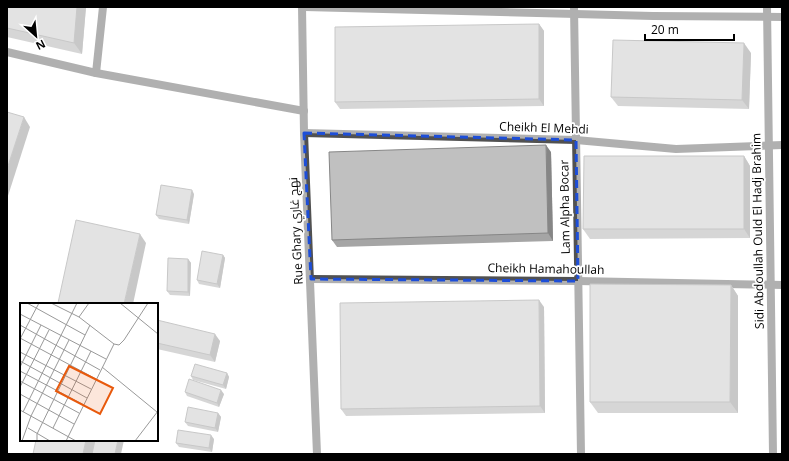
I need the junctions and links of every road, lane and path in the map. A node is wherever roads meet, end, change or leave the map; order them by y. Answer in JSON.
{"nodes":[{"id":1,"x":102,"y":7,"type":"edge"},
{"id":2,"x":302,"y":7,"type":"edge"},
{"id":3,"x":305,"y":7,"type":"edge"},
{"id":4,"x":766,"y":7,"type":"edge"},
{"id":5,"x":574,"y":10,"type":"edge"},
{"id":6,"x":767,"y":17,"type":"junction"},
{"id":7,"x":782,"y":17,"type":"edge"},
{"id":8,"x":7,"y":52,"type":"edge"},
{"id":9,"x":96,"y":72,"type":"junction"},
{"id":10,"x":304,"y":111,"type":"junction"},
{"id":11,"x":304,"y":133,"type":"junction"},
{"id":12,"x":576,"y":140,"type":"junction"},
{"id":13,"x":768,"y":145,"type":"junction"},
{"id":14,"x":782,"y":145,"type":"edge"},
{"id":15,"x":311,"y":279,"type":"junction"},
{"id":16,"x":578,"y":281,"type":"junction"},
{"id":17,"x":771,"y":285,"type":"junction"},
{"id":18,"x":782,"y":285,"type":"edge"},
{"id":19,"x":317,"y":454,"type":"edge"},
{"id":20,"x":581,"y":454,"type":"edge"},
{"id":21,"x":773,"y":454,"type":"edge"}],
"edges":[{"from":1,"to":9,"type":"street"},
{"from":2,"to":10,"type":"street","name":"Rue Ghary نهج غاري"},
{"from":3,"to":5,"type":"street"},
{"from":4,"to":6,"type":"street","name":"Sidi Abdoullah Ould El Hadj Brahim"},
{"from":5,"to":6,"type":"street"},
{"from":5,"to":12,"type":"street","name":"Lam Alpha Bocar"},
{"from":6,"to":7,"type":"street"},
{"from":6,"to":13,"type":"street","name":"Sidi Abdoullah Ould El Hadj Brahim"},
{"from":8,"to":9,"type":"street"},
{"from":9,"to":10,"type":"street"},
{"from":10,"to":11,"type":"street","name":"Rue Ghary نهج غاري"},
{"from":11,"to":12,"type":"street","name":"Cheikh El Mehdi"},
{"from":11,"to":15,"type":"street","name":"Rue Ghary نهج غاري"},
{"from":12,"to":13,"type":"street","name":"Cheikh El Mehdi"},
{"from":12,"to":16,"type":"street","name":"Lam Alpha Bocar"},
{"from":13,"to":14,"type":"street","name":"Cheikh El Mehdi"},
{"from":13,"to":17,"type":"street","name":"Sidi Abdoullah Ould El Hadj Brahim"},
{"from":15,"to":16,"type":"street","name":"Cheikh Hamahoullah"},
{"from":15,"to":19,"type":"street","name":"Rue Ghary نهج غاري"},
{"from":16,"to":17,"type":"street","name":"Cheikh Hamahoullah"},
{"from":16,"to":20,"type":"street","name":"Lam Alpha Bocar"},
{"from":17,"to":18,"type":"street","name":"Cheikh Hamahoullah"},
{"from":17,"to":21,"type":"street","name":"Sidi Abdoullah Ould El Hadj Brahim"}]}
